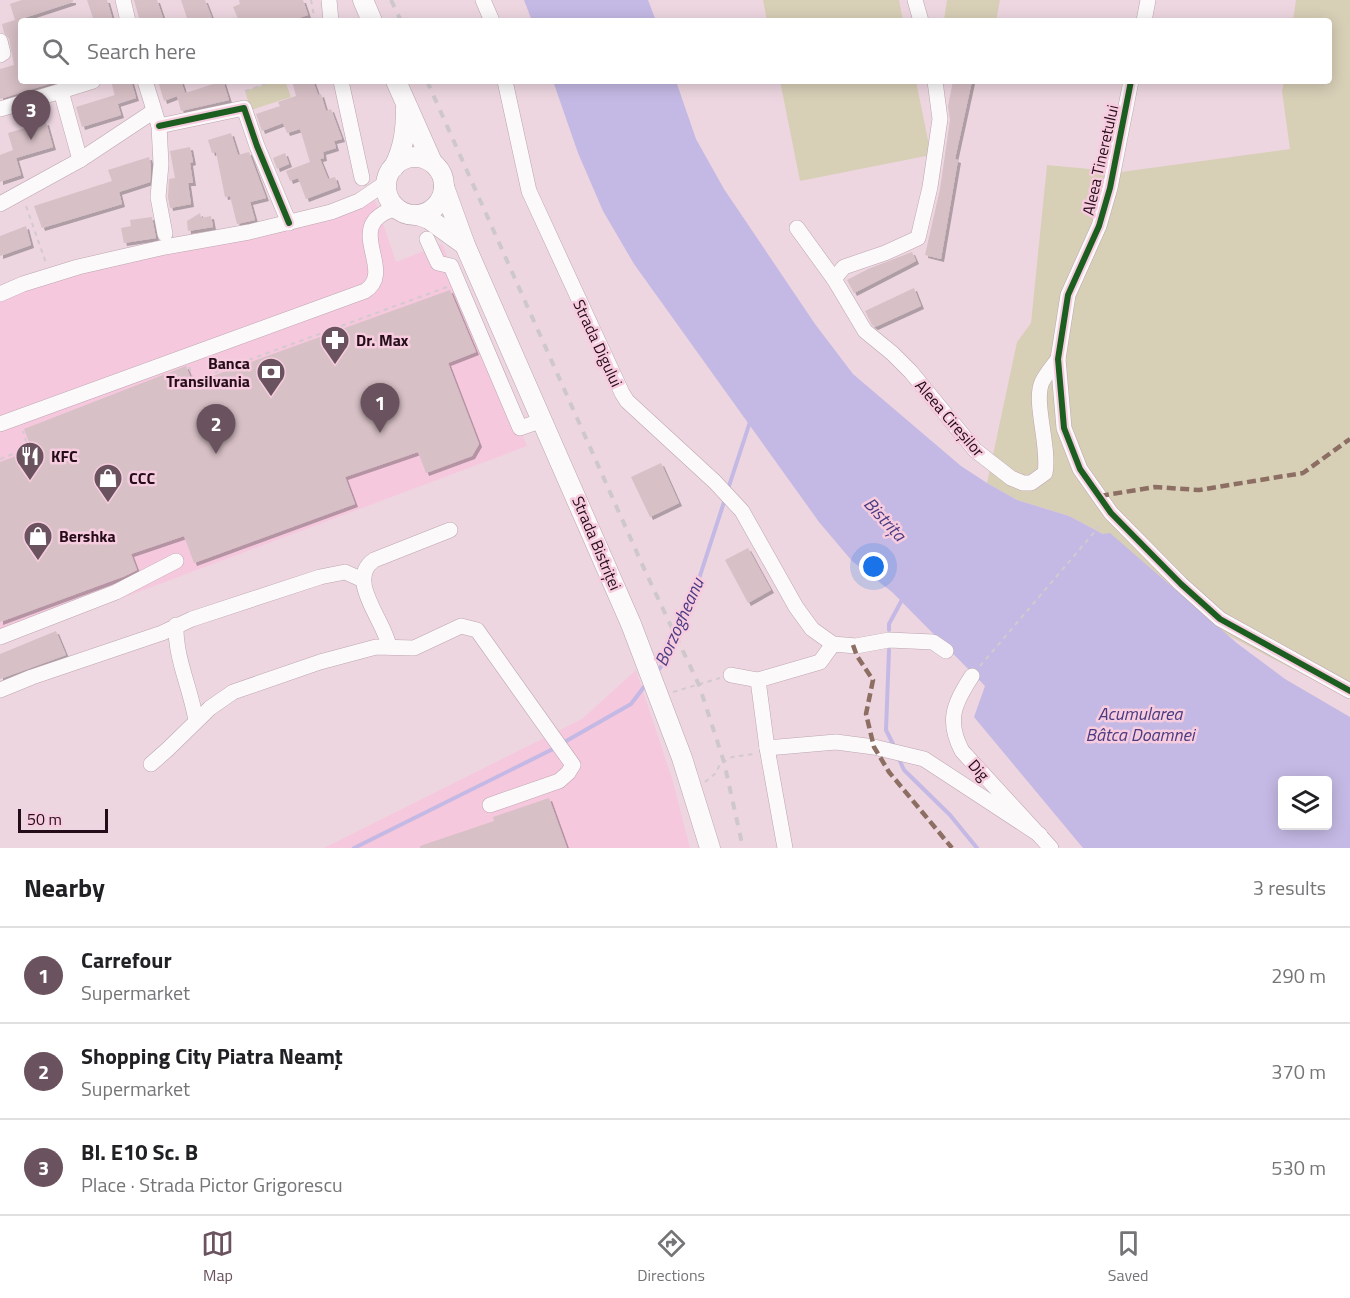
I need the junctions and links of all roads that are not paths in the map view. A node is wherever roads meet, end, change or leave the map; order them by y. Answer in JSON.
{"nodes":[{"id":1,"x":123,"y":0,"type":"edge"},
{"id":2,"x":329,"y":0,"type":"edge"},
{"id":3,"x":363,"y":0,"type":"edge"},
{"id":4,"x":483,"y":0,"type":"edge"},
{"id":5,"x":915,"y":0,"type":"edge"},
{"id":6,"x":1148,"y":0,"type":"edge"},
{"id":7,"x":127,"y":18,"type":"edge"},
{"id":8,"x":331,"y":18,"type":"edge"},
{"id":9,"x":371,"y":18,"type":"edge"},
{"id":10,"x":491,"y":18,"type":"edge"},
{"id":11,"x":920,"y":18,"type":"edge"},
{"id":12,"x":1144,"y":18,"type":"edge"},
{"id":13,"x":0,"y":41,"type":"edge"},
{"id":14,"x":0,"y":55,"type":"edge"},
{"id":15,"x":79,"y":84,"type":"edge"},
{"id":16,"x":146,"y":84,"type":"edge"},
{"id":17,"x":343,"y":84,"type":"edge"},
{"id":18,"x":397,"y":84,"type":"edge"},
{"id":19,"x":506,"y":84,"type":"edge"},
{"id":20,"x":935,"y":84,"type":"edge"},
{"id":21,"x":1130,"y":84,"type":"edge"},
{"id":22,"x":61,"y":91,"type":"junction"},
{"id":23,"x":406,"y":105,"type":"junction"},
{"id":24,"x":0,"y":109,"type":"edge"},
{"id":25,"x":154,"y":111,"type":"junction"},
{"id":26,"x":159,"y":126,"type":"junction"},
{"id":27,"x":80,"y":160,"type":"junction"},
{"id":28,"x":432,"y":162,"type":"junction"},
{"id":29,"x":390,"y":175,"type":"junction"},
{"id":30,"x":362,"y":178,"type":"dead end"},
{"id":31,"x":444,"y":187,"type":"junction"},
{"id":32,"x":0,"y":204,"type":"edge"},
{"id":33,"x":397,"y":208,"type":"junction"},
{"id":34,"x":418,"y":215,"type":"junction"},
{"id":35,"x":289,"y":223,"type":"junction"},
{"id":36,"x":797,"y":228,"type":"dead end"},
{"id":37,"x":165,"y":234,"type":"dead end"},
{"id":38,"x":427,"y":239,"type":"dead end"},
{"id":39,"x":465,"y":245,"type":"junction"},
{"id":40,"x":834,"y":279,"type":"junction"},
{"id":41,"x":0,"y":294,"type":"edge"},
{"id":42,"x":1058,"y":358,"type":"junction"},
{"id":43,"x":543,"y":420,"type":"junction"},
{"id":44,"x":0,"y":424,"type":"edge"},
{"id":45,"x":450,"y":530,"type":"dead end"},
{"id":46,"x":176,"y":561,"type":"dead end"},
{"id":47,"x":363,"y":580,"type":"junction"},
{"id":48,"x":176,"y":626,"type":"junction"},
{"id":49,"x":0,"y":637,"type":"edge"},
{"id":50,"x":833,"y":644,"type":"junction"},
{"id":51,"x":389,"y":647,"type":"junction"},
{"id":52,"x":946,"y":651,"type":"dead end"},
{"id":53,"x":731,"y":675,"type":"road end"},
{"id":54,"x":972,"y":676,"type":"road end"},
{"id":55,"x":758,"y":681,"type":"junction"},
{"id":56,"x":0,"y":690,"type":"edge"},
{"id":57,"x":1350,"y":691,"type":"edge"},
{"id":58,"x":196,"y":722,"type":"junction"},
{"id":59,"x":767,"y":747,"type":"junction"},
{"id":60,"x":151,"y":764,"type":"dead end"},
{"id":61,"x":490,"y":805,"type":"dead end"},
{"id":62,"x":1040,"y":835,"type":"junction"},
{"id":63,"x":710,"y":848,"type":"edge"},
{"id":64,"x":785,"y":848,"type":"edge"},
{"id":65,"x":1051,"y":848,"type":"edge"}],
"edges":[{"from":1,"to":7,"type":"street"},
{"from":2,"to":8,"type":"street"},
{"from":3,"to":9,"type":"main road"},
{"from":4,"to":10,"type":"street"},
{"from":5,"to":11,"type":"street"},
{"from":6,"to":12,"type":"street"},
{"from":13,"to":14,"type":"street"},
{"from":15,"to":22,"type":"street"},
{"from":16,"to":25,"type":"street"},
{"from":17,"to":30,"type":"street"},
{"from":18,"to":23,"type":"main road"},
{"from":19,"to":50,"type":"street","name":"Strada Digului"},
{"from":20,"to":40,"type":"street"},
{"from":21,"to":42,"type":"street","name":"Aleea Tineretului"},
{"from":22,"to":24,"type":"street"},
{"from":22,"to":27,"type":"street"},
{"from":23,"to":28,"type":"main road"},
{"from":23,"to":29,"type":"main road"},
{"from":25,"to":26,"type":"street"},
{"from":25,"to":27,"type":"street"},
{"from":26,"to":35,"type":"street"},
{"from":26,"to":37,"type":"street"},
{"from":27,"to":32,"type":"street"},
{"from":28,"to":29,"type":"main road"},
{"from":28,"to":31,"type":"main road"},
{"from":29,"to":33,"type":"main road"},
{"from":29,"to":35,"type":"street"},
{"from":31,"to":34,"type":"main road"},
{"from":31,"to":39,"type":"main road","name":"Strada Bistriței"},
{"from":33,"to":34,"type":"main road"},
{"from":33,"to":44,"type":"street"},
{"from":34,"to":39,"type":"main road"},
{"from":35,"to":41,"type":"street"},
{"from":36,"to":40,"type":"street","name":"Aleea Cireșilor"},
{"from":38,"to":43,"type":"street"},
{"from":39,"to":43,"type":"main road","name":"Strada Bistriței"},
{"from":40,"to":42,"type":"street","name":"Aleea Cireșilor"},
{"from":42,"to":57,"type":"street","name":"Aleea Tineretului"},
{"from":43,"to":63,"type":"main road","name":"Strada Bistriței"},
{"from":45,"to":47,"type":"street"},
{"from":46,"to":49,"type":"street"},
{"from":47,"to":48,"type":"street"},
{"from":47,"to":51,"type":"street"},
{"from":48,"to":56,"type":"street"},
{"from":48,"to":58,"type":"street"},
{"from":50,"to":52,"type":"street"},
{"from":50,"to":55,"type":"street"},
{"from":51,"to":58,"type":"street"},
{"from":51,"to":61,"type":"street"},
{"from":53,"to":55,"type":"street"},
{"from":54,"to":62,"type":"street","name":"Dig"},
{"from":55,"to":59,"type":"street"},
{"from":58,"to":60,"type":"street"},
{"from":59,"to":62,"type":"street"},
{"from":59,"to":64,"type":"street"},
{"from":62,"to":65,"type":"street","name":"Dig"}]}
